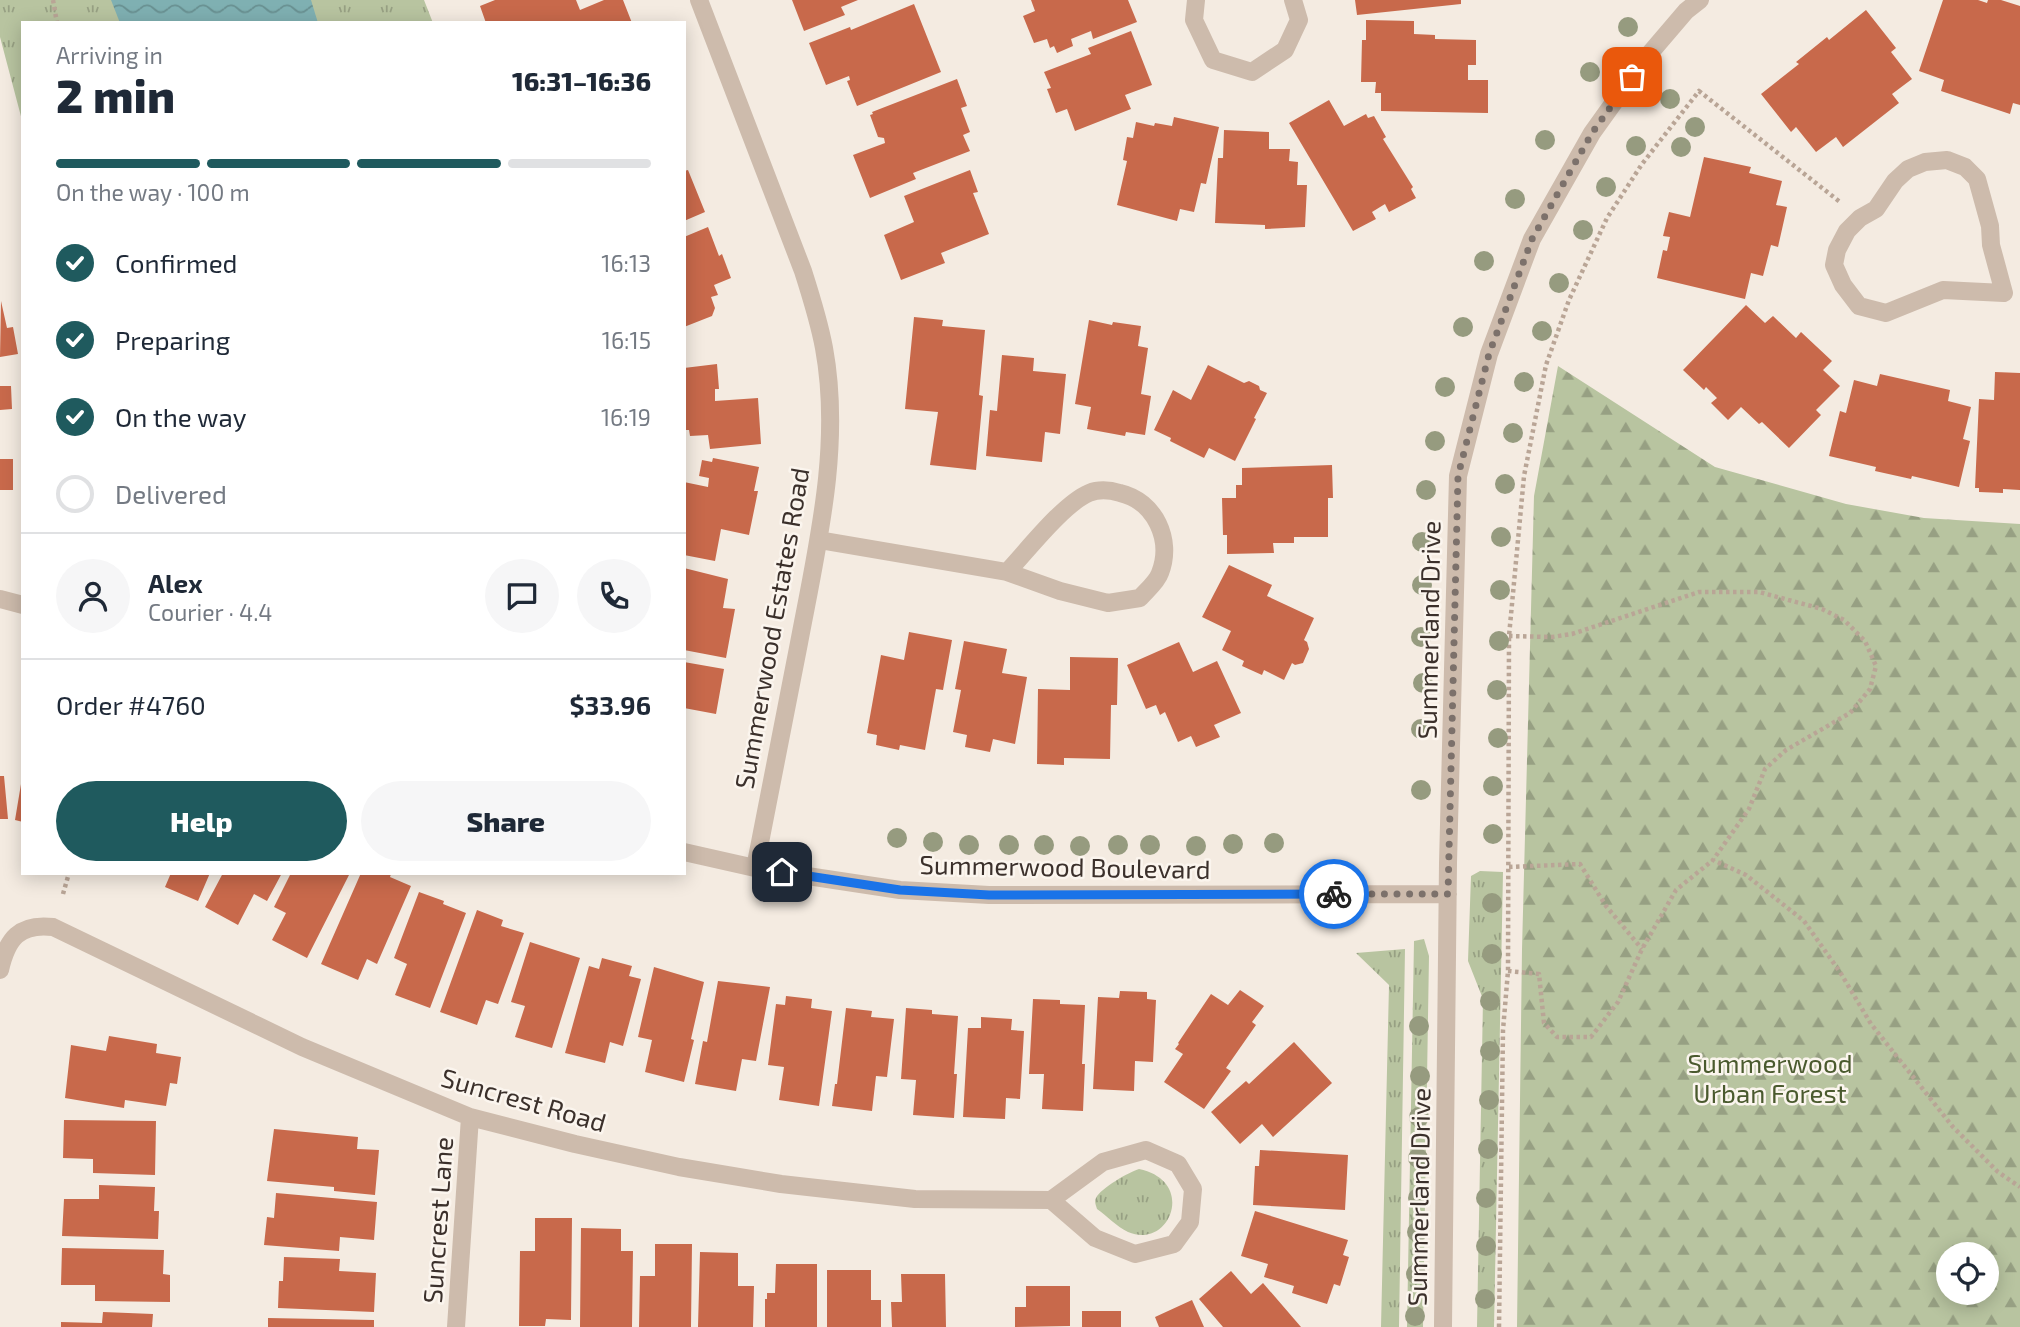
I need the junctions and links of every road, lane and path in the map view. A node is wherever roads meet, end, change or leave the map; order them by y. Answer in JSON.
{"nodes":[{"id":1,"x":53,"y":0,"type":"edge"},
{"id":2,"x":699,"y":0,"type":"edge"},
{"id":3,"x":1196,"y":0,"type":"edge"},
{"id":4,"x":1293,"y":0,"type":"edge"},
{"id":5,"x":1700,"y":0,"type":"edge"},
{"id":6,"x":57,"y":21,"type":"edge"},
{"id":7,"x":1860,"y":218,"type":"junction"},
{"id":8,"x":2012,"y":293,"type":"edge"},
{"id":9,"x":819,"y":540,"type":"junction"},
{"id":10,"x":1007,"y":572,"type":"junction"},
{"id":11,"x":0,"y":599,"type":"edge"},
{"id":12,"x":21,"y":604,"type":"edge"},
{"id":13,"x":1509,"y":636,"type":"junction"},
{"id":14,"x":686,"y":852,"type":"edge"},
{"id":15,"x":1713,"y":860,"type":"junction"},
{"id":16,"x":755,"y":867,"type":"junction"},
{"id":17,"x":1509,"y":867,"type":"junction"},
{"id":18,"x":68,"y":875,"type":"edge"},
{"id":19,"x":63,"y":894,"type":"dead end"},
{"id":20,"x":1448,"y":894,"type":"junction"},
{"id":21,"x":1642,"y":948,"type":"junction"},
{"id":22,"x":0,"y":970,"type":"edge"},
{"id":23,"x":1508,"y":971,"type":"junction"},
{"id":24,"x":470,"y":1117,"type":"junction"},
{"id":25,"x":2020,"y":1187,"type":"edge"},
{"id":26,"x":1051,"y":1200,"type":"junction"},
{"id":27,"x":456,"y":1327,"type":"edge"},
{"id":28,"x":1443,"y":1327,"type":"edge"},
{"id":29,"x":1499,"y":1327,"type":"edge"}],
"edges":[{"from":1,"to":6,"type":"path"},
{"from":2,"to":9,"type":"street","name":"Summerwood Estates Road"},
{"from":3,"to":4,"type":"street"},
{"from":5,"to":20,"type":"street","name":"Summerland Drive"},
{"from":7,"to":8,"type":"street"},
{"from":7,"to":8,"type":"street"},
{"from":7,"to":13,"type":"path"},
{"from":9,"to":10,"type":"street"},
{"from":9,"to":16,"type":"street","name":"Summerwood Estates Road"},
{"from":10,"to":10,"type":"street"},
{"from":11,"to":12,"type":"street"},
{"from":13,"to":15,"type":"path"},
{"from":13,"to":17,"type":"path"},
{"from":14,"to":16,"type":"street","name":"Summerwood Boulevard"},
{"from":15,"to":21,"type":"path"},
{"from":15,"to":25,"type":"path"},
{"from":16,"to":20,"type":"street","name":"Summerwood Boulevard"},
{"from":17,"to":21,"type":"path"},
{"from":17,"to":23,"type":"path"},
{"from":18,"to":19,"type":"path"},
{"from":20,"to":28,"type":"street","name":"Summerland Drive"},
{"from":21,"to":23,"type":"path"},
{"from":22,"to":24,"type":"street","name":"Suncrest Road"},
{"from":23,"to":29,"type":"path"},
{"from":24,"to":26,"type":"street","name":"Suncrest Road"},
{"from":24,"to":27,"type":"street","name":"Suncrest Lane"},
{"from":26,"to":26,"type":"street"}]}
